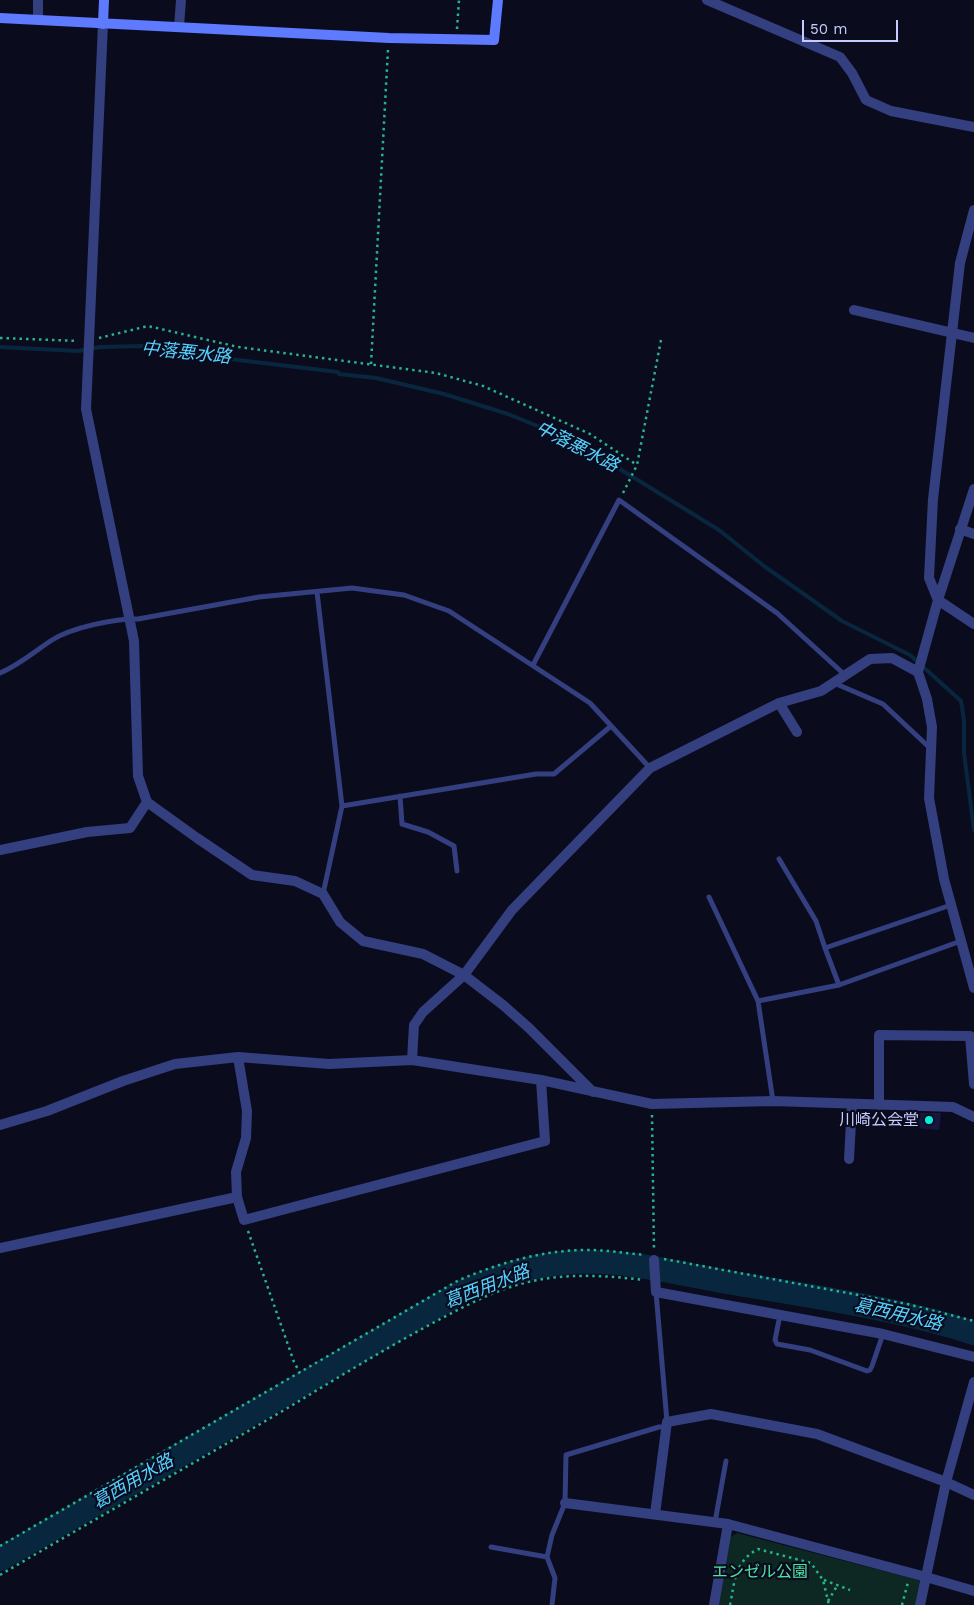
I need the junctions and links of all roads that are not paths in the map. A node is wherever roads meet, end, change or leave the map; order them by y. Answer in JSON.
{"nodes":[{"id":1,"x":38,"y":0,"type":"edge"},
{"id":2,"x":104,"y":0,"type":"edge"},
{"id":3,"x":180,"y":0,"type":"edge"},
{"id":4,"x":498,"y":0,"type":"edge"},
{"id":5,"x":707,"y":0,"type":"edge"},
{"id":6,"x":0,"y":18,"type":"edge"},
{"id":7,"x":38,"y":20,"type":"junction"},
{"id":8,"x":103,"y":24,"type":"junction"},
{"id":9,"x":179,"y":27,"type":"junction"},
{"id":10,"x":974,"y":127,"type":"edge"},
{"id":11,"x":974,"y":210,"type":"edge"},
{"id":12,"x":854,"y":310,"type":"dead end"},
{"id":13,"x":952,"y":334,"type":"junction"},
{"id":14,"x":974,"y":338,"type":"edge"},
{"id":15,"x":974,"y":489,"type":"edge"},
{"id":16,"x":960,"y":529,"type":"junction"},
{"id":17,"x":974,"y":534,"type":"edge"},
{"id":18,"x":317,"y":592,"type":"junction"},
{"id":19,"x":938,"y":600,"type":"junction"},
{"id":20,"x":130,"y":619,"type":"junction"},
{"id":21,"x":974,"y":624,"type":"edge"},
{"id":22,"x":533,"y":665,"type":"junction"},
{"id":23,"x":918,"y":672,"type":"junction"},
{"id":24,"x":0,"y":673,"type":"edge"},
{"id":25,"x":845,"y":675,"type":"junction"},
{"id":26,"x":834,"y":682,"type":"junction"},
{"id":27,"x":780,"y":703,"type":"junction"},
{"id":28,"x":611,"y":726,"type":"junction"},
{"id":29,"x":797,"y":732,"type":"dead end"},
{"id":30,"x":931,"y":750,"type":"junction"},
{"id":31,"x":650,"y":768,"type":"junction"},
{"id":32,"x":400,"y":796,"type":"junction"},
{"id":33,"x":147,"y":802,"type":"junction"},
{"id":34,"x":342,"y":806,"type":"junction"},
{"id":35,"x":0,"y":850,"type":"edge"},
{"id":36,"x":779,"y":859,"type":"dead end"},
{"id":37,"x":457,"y":871,"type":"dead end"},
{"id":38,"x":323,"y":894,"type":"junction"},
{"id":39,"x":709,"y":897,"type":"dead end"},
{"id":40,"x":951,"y":904,"type":"junction"},
{"id":41,"x":961,"y":941,"type":"junction"},
{"id":42,"x":825,"y":948,"type":"junction"},
{"id":43,"x":464,"y":975,"type":"junction"},
{"id":44,"x":839,"y":984,"type":"junction"},
{"id":45,"x":974,"y":988,"type":"edge"},
{"id":46,"x":758,"y":1000,"type":"junction"},
{"id":47,"x":238,"y":1057,"type":"junction"},
{"id":48,"x":412,"y":1060,"type":"junction"},
{"id":49,"x":541,"y":1080,"type":"junction"},
{"id":50,"x":974,"y":1084,"type":"edge"},
{"id":51,"x":594,"y":1092,"type":"junction"},
{"id":52,"x":772,"y":1101,"type":"junction"},
{"id":53,"x":852,"y":1104,"type":"junction"},
{"id":54,"x":879,"y":1105,"type":"junction"},
{"id":55,"x":974,"y":1117,"type":"edge"},
{"id":56,"x":0,"y":1125,"type":"edge"},
{"id":57,"x":849,"y":1159,"type":"dead end"},
{"id":58,"x":237,"y":1196,"type":"junction"},
{"id":59,"x":0,"y":1248,"type":"edge"},
{"id":60,"x":655,"y":1258,"type":"road end"},
{"id":61,"x":656,"y":1292,"type":"junction"},
{"id":62,"x":780,"y":1315,"type":"junction"},
{"id":63,"x":883,"y":1334,"type":"junction"},
{"id":64,"x":974,"y":1356,"type":"edge"},
{"id":65,"x":974,"y":1382,"type":"edge"},
{"id":66,"x":666,"y":1425,"type":"junction"},
{"id":67,"x":726,"y":1462,"type":"dead end"},
{"id":68,"x":946,"y":1482,"type":"junction"},
{"id":69,"x":974,"y":1495,"type":"edge"},
{"id":70,"x":565,"y":1503,"type":"junction"},
{"id":71,"x":655,"y":1514,"type":"junction"},
{"id":72,"x":715,"y":1522,"type":"junction"},
{"id":73,"x":728,"y":1524,"type":"junction"},
{"id":74,"x":491,"y":1547,"type":"dead end"},
{"id":75,"x":547,"y":1557,"type":"junction"},
{"id":76,"x":926,"y":1576,"type":"junction"},
{"id":77,"x":974,"y":1591,"type":"edge"},
{"id":78,"x":552,"y":1605,"type":"edge"},
{"id":79,"x":714,"y":1605,"type":"edge"},
{"id":80,"x":920,"y":1605,"type":"edge"}],
"edges":[{"from":1,"to":7,"type":"street"},
{"from":2,"to":8,"type":"street"},
{"from":3,"to":9,"type":"street"},
{"from":4,"to":9,"type":"street"},
{"from":5,"to":10,"type":"street"},
{"from":6,"to":7,"type":"street"},
{"from":7,"to":8,"type":"street"},
{"from":8,"to":9,"type":"street"},
{"from":8,"to":20,"type":"street"},
{"from":11,"to":13,"type":"street"},
{"from":12,"to":13,"type":"street"},
{"from":13,"to":14,"type":"street"},
{"from":13,"to":19,"type":"street"},
{"from":15,"to":16,"type":"street"},
{"from":16,"to":17,"type":"street"},
{"from":16,"to":19,"type":"street"},
{"from":18,"to":20,"type":"lane"},
{"from":18,"to":22,"type":"lane"},
{"from":18,"to":34,"type":"lane"},
{"from":19,"to":21,"type":"street"},
{"from":19,"to":23,"type":"street"},
{"from":20,"to":24,"type":"lane"},
{"from":20,"to":33,"type":"street"},
{"from":22,"to":25,"type":"lane"},
{"from":22,"to":28,"type":"lane"},
{"from":23,"to":25,"type":"street"},
{"from":23,"to":30,"type":"street"},
{"from":25,"to":26,"type":"street"},
{"from":26,"to":27,"type":"street"},
{"from":26,"to":30,"type":"lane"},
{"from":27,"to":29,"type":"street"},
{"from":27,"to":31,"type":"street"},
{"from":28,"to":31,"type":"lane"},
{"from":28,"to":32,"type":"lane"},
{"from":30,"to":40,"type":"street"},
{"from":31,"to":43,"type":"street"},
{"from":32,"to":34,"type":"lane"},
{"from":32,"to":37,"type":"lane"},
{"from":33,"to":35,"type":"street"},
{"from":33,"to":38,"type":"street"},
{"from":34,"to":38,"type":"lane"},
{"from":36,"to":42,"type":"lane"},
{"from":38,"to":43,"type":"street"},
{"from":39,"to":46,"type":"lane"},
{"from":40,"to":41,"type":"street"},
{"from":40,"to":42,"type":"lane"},
{"from":41,"to":44,"type":"lane"},
{"from":41,"to":45,"type":"street"},
{"from":42,"to":44,"type":"lane"},
{"from":43,"to":48,"type":"street"},
{"from":43,"to":51,"type":"street"},
{"from":44,"to":46,"type":"lane"},
{"from":46,"to":52,"type":"lane"},
{"from":47,"to":48,"type":"street"},
{"from":47,"to":56,"type":"street"},
{"from":47,"to":58,"type":"street"},
{"from":48,"to":49,"type":"street"},
{"from":49,"to":51,"type":"street"},
{"from":49,"to":58,"type":"street"},
{"from":50,"to":54,"type":"street"},
{"from":51,"to":52,"type":"street"},
{"from":52,"to":53,"type":"street"},
{"from":53,"to":54,"type":"street"},
{"from":53,"to":57,"type":"street"},
{"from":54,"to":55,"type":"street"},
{"from":58,"to":59,"type":"street"},
{"from":60,"to":61,"type":"street"},
{"from":61,"to":62,"type":"street"},
{"from":61,"to":66,"type":"lane"},
{"from":62,"to":63,"type":"street"},
{"from":62,"to":63,"type":"lane"},
{"from":63,"to":64,"type":"street"},
{"from":65,"to":68,"type":"street"},
{"from":66,"to":68,"type":"street"},
{"from":66,"to":70,"type":"lane"},
{"from":66,"to":71,"type":"street"},
{"from":67,"to":72,"type":"lane"},
{"from":68,"to":69,"type":"street"},
{"from":68,"to":76,"type":"street"},
{"from":70,"to":71,"type":"street"},
{"from":70,"to":75,"type":"lane"},
{"from":71,"to":72,"type":"street"},
{"from":72,"to":73,"type":"street"},
{"from":73,"to":76,"type":"street"},
{"from":73,"to":79,"type":"street"},
{"from":74,"to":75,"type":"lane"},
{"from":75,"to":78,"type":"lane"},
{"from":76,"to":77,"type":"street"},
{"from":76,"to":80,"type":"street"}]}
